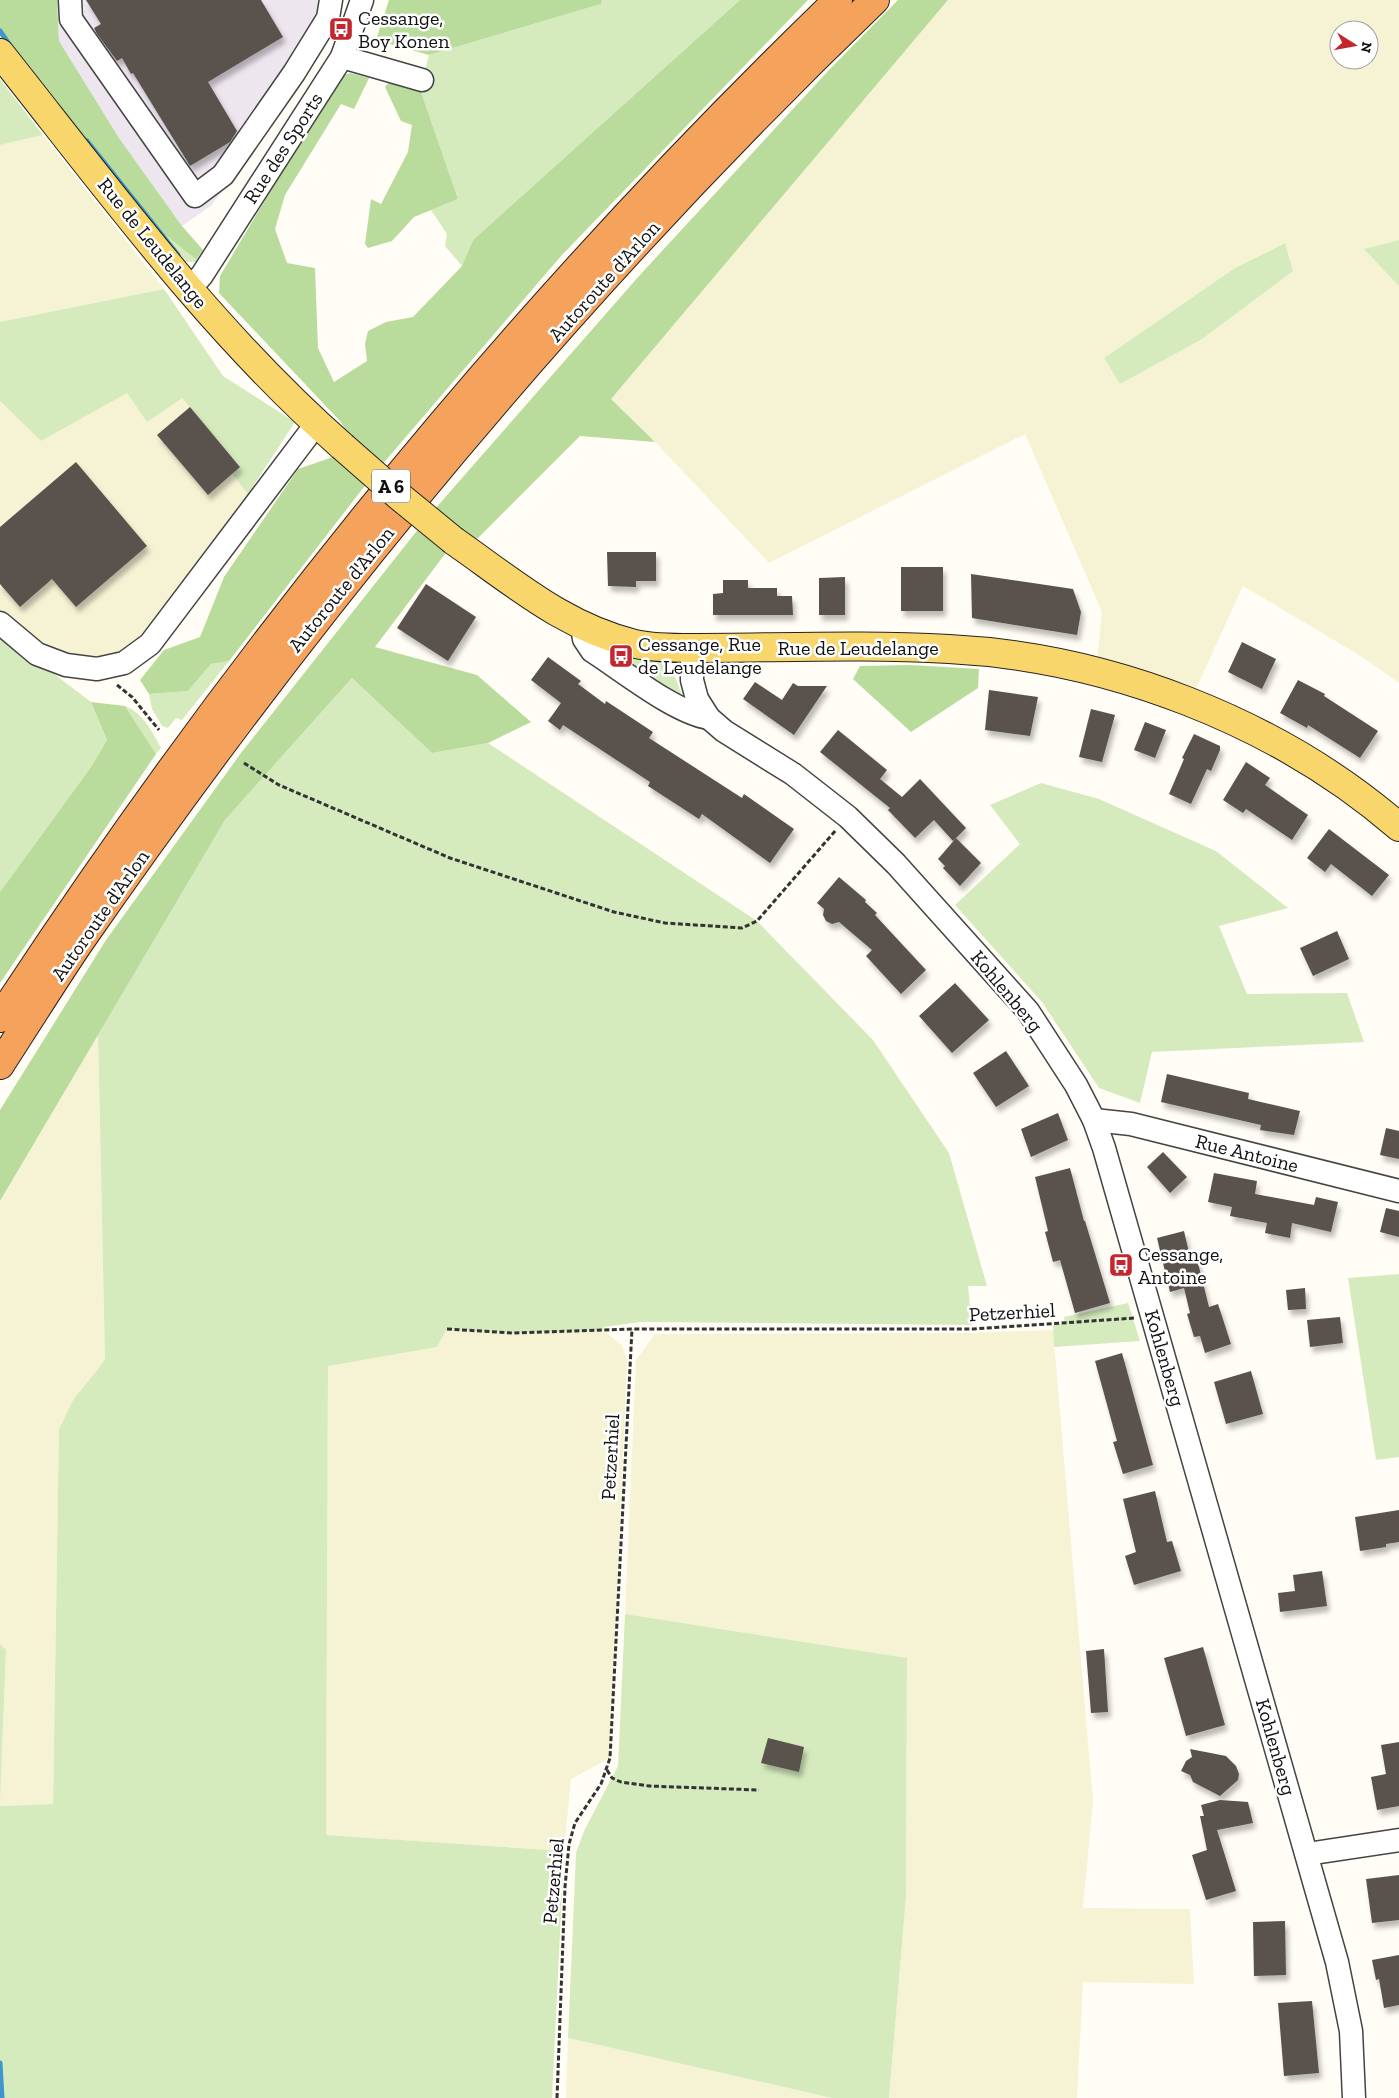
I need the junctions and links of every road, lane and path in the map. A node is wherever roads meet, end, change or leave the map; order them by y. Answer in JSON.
{"nodes":[{"id":1,"x":70,"y":0,"type":"edge"},
{"id":2,"x":331,"y":0,"type":"edge"},
{"id":3,"x":362,"y":0,"type":"edge"},
{"id":4,"x":838,"y":0,"type":"edge"},
{"id":5,"x":876,"y":0,"type":"edge"},
{"id":6,"x":0,"y":53,"type":"edge"},
{"id":7,"x":342,"y":57,"type":"junction"},
{"id":8,"x":422,"y":80,"type":"dead end"},
{"id":9,"x":190,"y":290,"type":"junction"},
{"id":10,"x":317,"y":423,"type":"junction"},
{"id":11,"x":0,"y":624,"type":"edge"},
{"id":12,"x":582,"y":627,"type":"junction"},
{"id":13,"x":692,"y":648,"type":"junction"},
{"id":14,"x":97,"y":669,"type":"junction"},
{"id":15,"x":709,"y":718,"type":"junction"},
{"id":16,"x":159,"y":730,"type":"dead end"},
{"id":17,"x":244,"y":764,"type":"dead end"},
{"id":18,"x":848,"y":817,"type":"junction"},
{"id":19,"x":1399,"y":827,"type":"edge"},
{"id":20,"x":0,"y":1018,"type":"edge"},
{"id":21,"x":0,"y":1065,"type":"edge"},
{"id":22,"x":1094,"y":1120,"type":"junction"},
{"id":23,"x":1399,"y":1191,"type":"edge"},
{"id":24,"x":1152,"y":1313,"type":"junction"},
{"id":25,"x":447,"y":1329,"type":"dead end"},
{"id":26,"x":632,"y":1329,"type":"junction"},
{"id":27,"x":607,"y":1770,"type":"junction"},
{"id":28,"x":759,"y":1790,"type":"dead end"},
{"id":29,"x":1399,"y":1840,"type":"edge"},
{"id":30,"x":1307,"y":1854,"type":"junction"},
{"id":31,"x":556,"y":2098,"type":"edge"},
{"id":32,"x":1354,"y":2098,"type":"edge"}],
"edges":[{"from":1,"to":2,"type":"street"},
{"from":3,"to":7,"type":"street","name":"Rue des Sports"},
{"from":4,"to":20,"type":"highway","name":"Autoroute d'Arlon","number":"A 6"},
{"from":5,"to":21,"type":"highway","name":"Autoroute d'Arlon","number":"A 6"},
{"from":6,"to":9,"type":"main road","name":"Rue de Leudelange"},
{"from":7,"to":8,"type":"street"},
{"from":7,"to":9,"type":"street","name":"Rue des Sports"},
{"from":9,"to":10,"type":"main road","name":"Rue de Leudelange"},
{"from":10,"to":12,"type":"main road","name":"Rue de Leudelange","bridge":true},
{"from":10,"to":14,"type":"street"},
{"from":11,"to":14,"type":"street"},
{"from":12,"to":13,"type":"main road","name":"Rue de Leudelange"},
{"from":12,"to":15,"type":"street"},
{"from":13,"to":15,"type":"street","name":"Kohlenberg"},
{"from":13,"to":19,"type":"main road","name":"Rue de Leudelange"},
{"from":14,"to":16,"type":"path"},
{"from":15,"to":18,"type":"street","name":"Kohlenberg"},
{"from":17,"to":18,"type":"path"},
{"from":18,"to":22,"type":"street","name":"Kohlenberg"},
{"from":22,"to":23,"type":"street","name":"Rue Antoine"},
{"from":22,"to":24,"type":"street","name":"Kohlenberg"},
{"from":24,"to":26,"type":"path","name":"Petzerhiel"},
{"from":24,"to":30,"type":"street","name":"Kohlenberg"},
{"from":25,"to":26,"type":"path"},
{"from":26,"to":27,"type":"path","name":"Petzerhiel"},
{"from":27,"to":28,"type":"path"},
{"from":27,"to":31,"type":"path","name":"Petzerhiel"},
{"from":29,"to":30,"type":"street"},
{"from":30,"to":32,"type":"street","name":"Kohlenberg"}]}
